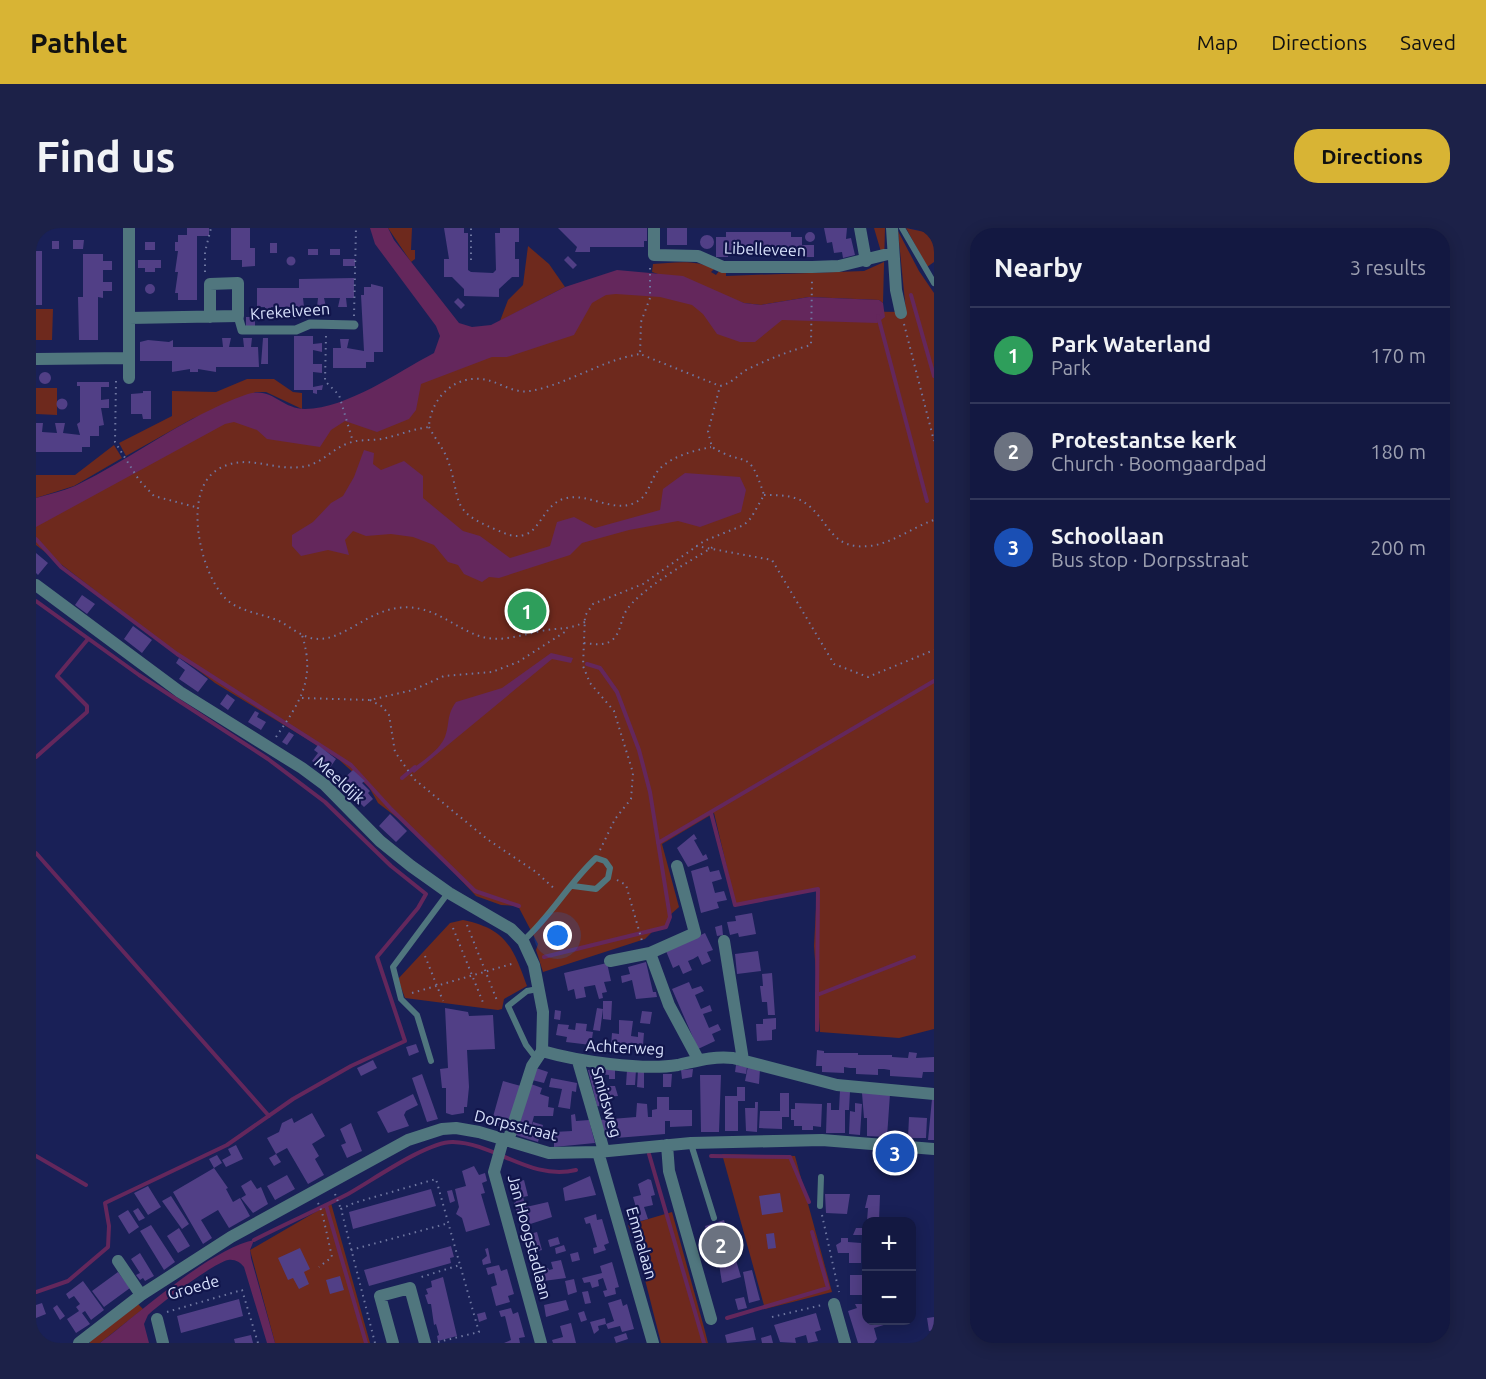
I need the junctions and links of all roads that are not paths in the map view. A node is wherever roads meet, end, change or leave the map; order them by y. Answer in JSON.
{"nodes":[{"id":1,"x":129,"y":228,"type":"edge"},
{"id":2,"x":654,"y":228,"type":"edge"},
{"id":3,"x":860,"y":228,"type":"edge"},
{"id":4,"x":892,"y":228,"type":"edge"},
{"id":5,"x":902,"y":228,"type":"edge"},
{"id":6,"x":892,"y":253,"type":"junction"},
{"id":7,"x":866,"y":261,"type":"junction"},
{"id":8,"x":934,"y":283,"type":"edge"},
{"id":9,"x":901,"y":313,"type":"road end"},
{"id":10,"x":238,"y":316,"type":"junction"},
{"id":11,"x":210,"y":317,"type":"junction"},
{"id":12,"x":129,"y":318,"type":"junction"},
{"id":13,"x":354,"y":325,"type":"road end"},
{"id":14,"x":128,"y":358,"type":"junction"},
{"id":15,"x":36,"y":359,"type":"edge"},
{"id":16,"x":129,"y":378,"type":"road end"},
{"id":17,"x":36,"y":585,"type":"edge"},
{"id":18,"x":677,"y":866,"type":"dead end"},
{"id":19,"x":573,"y":886,"type":"junction"},
{"id":20,"x":449,"y":892,"type":"junction"},
{"id":21,"x":523,"y":941,"type":"junction"},
{"id":22,"x":724,"y":941,"type":"dead end"},
{"id":23,"x":650,"y":952,"type":"junction"},
{"id":24,"x":610,"y":961,"type":"dead end"},
{"id":25,"x":538,"y":989,"type":"junction"},
{"id":26,"x":539,"y":1054,"type":"junction"},
{"id":27,"x":698,"y":1059,"type":"junction"},
{"id":28,"x":743,"y":1060,"type":"junction"},
{"id":29,"x":578,"y":1061,"type":"junction"},
{"id":30,"x":431,"y":1062,"type":"dead end"},
{"id":31,"x":934,"y":1094,"type":"edge"},
{"id":32,"x":691,"y":1143,"type":"junction"},
{"id":33,"x":667,"y":1145,"type":"junction"},
{"id":34,"x":502,"y":1149,"type":"junction"},
{"id":35,"x":934,"y":1149,"type":"edge"},
{"id":36,"x":601,"y":1152,"type":"junction"},
{"id":37,"x":821,"y":1178,"type":"dead end"},
{"id":38,"x":820,"y":1206,"type":"road end"},
{"id":39,"x":714,"y":1218,"type":"dead end"},
{"id":40,"x":118,"y":1261,"type":"dead end"},
{"id":41,"x":141,"y":1295,"type":"junction"},
{"id":42,"x":834,"y":1304,"type":"road end"},
{"id":43,"x":159,"y":1316,"type":"road end"},
{"id":44,"x":711,"y":1319,"type":"dead end"},
{"id":45,"x":79,"y":1343,"type":"edge"},
{"id":46,"x":163,"y":1343,"type":"edge"},
{"id":47,"x":393,"y":1343,"type":"edge"},
{"id":48,"x":425,"y":1343,"type":"edge"},
{"id":49,"x":542,"y":1343,"type":"edge"},
{"id":50,"x":653,"y":1343,"type":"edge"},
{"id":51,"x":845,"y":1343,"type":"edge"}],
"edges":[{"from":1,"to":12,"type":"street"},
{"from":2,"to":7,"type":"street","name":"Libelleveen"},
{"from":3,"to":7,"type":"street"},
{"from":4,"to":6,"type":"street"},
{"from":5,"to":8,"type":"lane"},
{"from":6,"to":7,"type":"street","name":"Libelleveen"},
{"from":6,"to":9,"type":"street"},
{"from":10,"to":11,"type":"street","name":"Krekelveen"},
{"from":10,"to":11,"type":"street","name":"Krekelveen"},
{"from":10,"to":13,"type":"street","name":"Krekelveen"},
{"from":11,"to":12,"type":"street","name":"Krekelveen"},
{"from":12,"to":14,"type":"street"},
{"from":14,"to":15,"type":"street"},
{"from":14,"to":16,"type":"street"},
{"from":17,"to":20,"type":"street","name":"Meeldijk"},
{"from":18,"to":23,"type":"street"},
{"from":19,"to":19,"type":"lane"},
{"from":19,"to":21,"type":"lane"},
{"from":20,"to":21,"type":"street","name":"Meeldijk"},
{"from":20,"to":30,"type":"lane"},
{"from":21,"to":25,"type":"street"},
{"from":22,"to":28,"type":"street"},
{"from":23,"to":24,"type":"street"},
{"from":23,"to":27,"type":"street"},
{"from":25,"to":26,"type":"street"},
{"from":25,"to":26,"type":"lane"},
{"from":26,"to":29,"type":"street","name":"Achterweg"},
{"from":26,"to":34,"type":"street"},
{"from":27,"to":28,"type":"street","name":"Achterweg"},
{"from":27,"to":29,"type":"street","name":"Achterweg"},
{"from":28,"to":31,"type":"street","name":"Achterweg"},
{"from":29,"to":36,"type":"street","name":"Smidsweg"},
{"from":32,"to":33,"type":"street","name":"Dorpsstraat"},
{"from":32,"to":35,"type":"street","name":"Dorpsstraat"},
{"from":32,"to":39,"type":"lane"},
{"from":33,"to":36,"type":"street","name":"Dorpsstraat"},
{"from":33,"to":44,"type":"street"},
{"from":34,"to":36,"type":"street","name":"Dorpsstraat"},
{"from":34,"to":41,"type":"street","name":"Dorpsstraat"},
{"from":34,"to":49,"type":"street","name":"Jan Hoogstadlaan"},
{"from":36,"to":50,"type":"street","name":"Emmalaan"},
{"from":37,"to":38,"type":"lane"},
{"from":40,"to":41,"type":"street"},
{"from":41,"to":45,"type":"street","name":"Dorpsstraat"},
{"from":42,"to":51,"type":"street"},
{"from":43,"to":46,"type":"street","name":"Groede"},
{"from":47,"to":48,"type":"street"}]}
